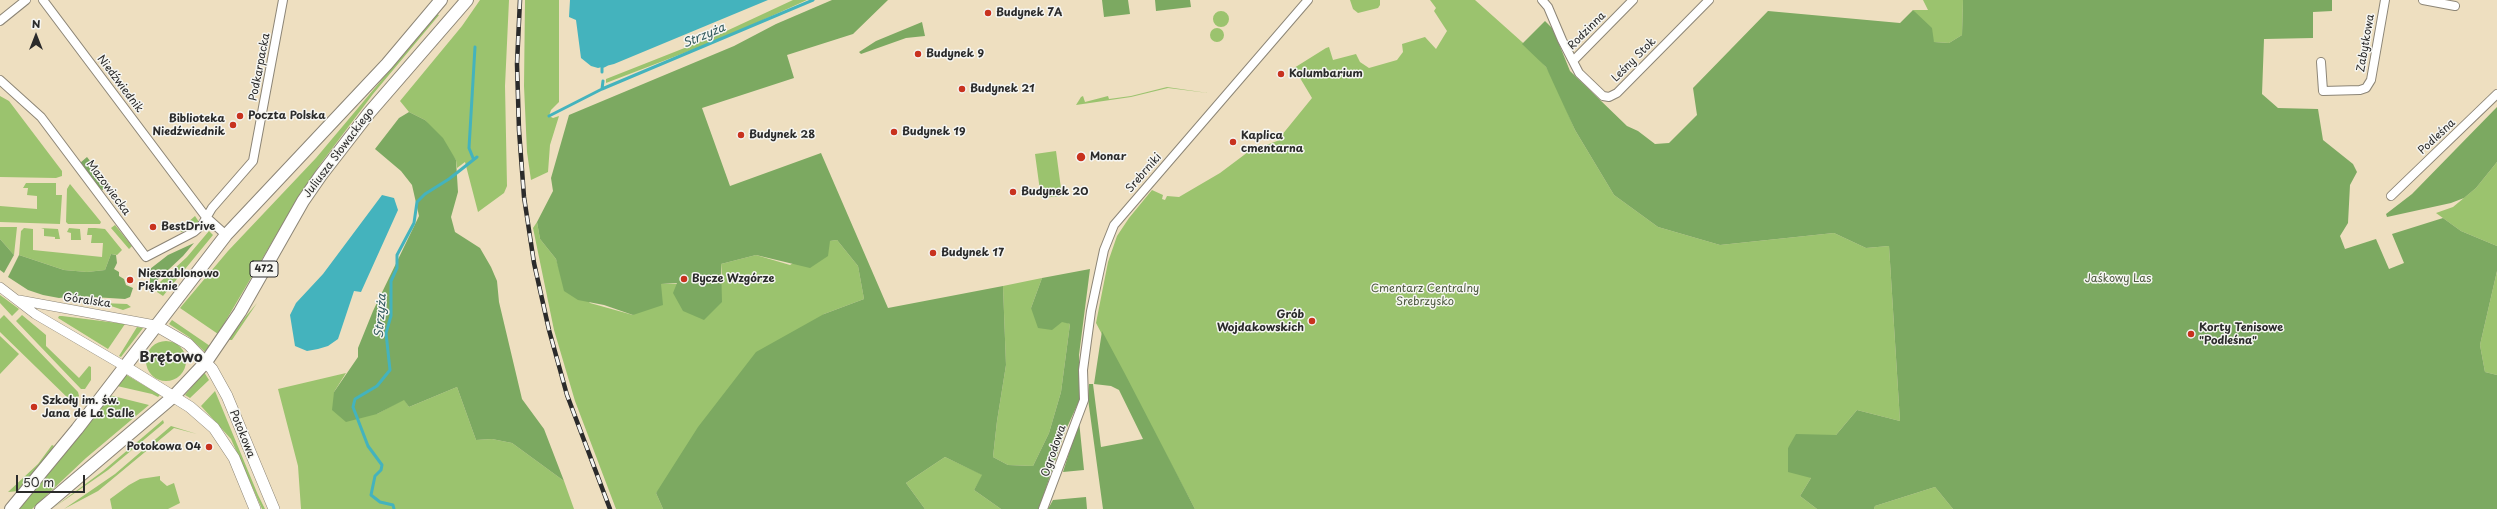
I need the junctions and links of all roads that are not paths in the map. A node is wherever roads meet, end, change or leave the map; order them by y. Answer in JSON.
{"nodes":[{"id":1,"x":26,"y":0,"type":"edge"},
{"id":2,"x":43,"y":0,"type":"edge"},
{"id":3,"x":283,"y":0,"type":"edge"},
{"id":4,"x":441,"y":0,"type":"edge"},
{"id":5,"x":467,"y":0,"type":"edge"},
{"id":6,"x":1308,"y":0,"type":"edge"},
{"id":7,"x":1542,"y":0,"type":"edge"},
{"id":8,"x":1555,"y":0,"type":"edge"},
{"id":9,"x":1633,"y":0,"type":"edge"},
{"id":10,"x":1709,"y":0,"type":"edge"},
{"id":11,"x":2385,"y":0,"type":"edge"},
{"id":12,"x":2423,"y":0,"type":"edge"},
{"id":13,"x":2455,"y":6,"type":"dead end"},
{"id":14,"x":1548,"y":7,"type":"junction"},
{"id":15,"x":0,"y":21,"type":"edge"},
{"id":16,"x":1573,"y":61,"type":"junction"},
{"id":17,"x":2321,"y":62,"type":"dead end"},
{"id":18,"x":0,"y":80,"type":"edge"},
{"id":19,"x":2497,"y":94,"type":"edge"},
{"id":20,"x":2391,"y":196,"type":"dead end"},
{"id":21,"x":210,"y":220,"type":"junction"},
{"id":22,"x":226,"y":235,"type":"junction"},
{"id":23,"x":0,"y":287,"type":"edge"},
{"id":24,"x":16,"y":299,"type":"junction"},
{"id":25,"x":57,"y":309,"type":"junction"},
{"id":26,"x":50,"y":322,"type":"junction"},
{"id":27,"x":155,"y":325,"type":"junction"},
{"id":28,"x":206,"y":362,"type":"junction"},
{"id":29,"x":124,"y":366,"type":"junction"},
{"id":30,"x":174,"y":396,"type":"junction"},
{"id":31,"x":1084,"y":400,"type":"joint"},
{"id":32,"x":11,"y":509,"type":"edge"},
{"id":33,"x":41,"y":509,"type":"edge"},
{"id":34,"x":255,"y":509,"type":"edge"},
{"id":35,"x":274,"y":509,"type":"edge"},
{"id":36,"x":1044,"y":509,"type":"edge"}],
"edges":[{"from":1,"to":15,"type":"street"},
{"from":2,"to":21,"type":"street","name":"Niedźwiednik"},
{"from":3,"to":21,"type":"street","name":"Podkarpacka"},
{"from":4,"to":22,"type":"main road","name":"Juliusza Słowackiego"},
{"from":5,"to":28,"type":"main road","name":"Juliusza Słowackiego","number":"472"},
{"from":6,"to":31,"type":"street","name":"Srebrniki"},
{"from":7,"to":14,"type":"street","name":"Leśny Stok"},
{"from":8,"to":14,"type":"street"},
{"from":9,"to":16,"type":"street","name":"Rodzinna"},
{"from":10,"to":16,"type":"street","name":"Leśny Stok"},
{"from":11,"to":17,"type":"street","name":"Zabytkowa"},
{"from":12,"to":13,"type":"street"},
{"from":14,"to":16,"type":"street","name":"Leśny Stok"},
{"from":18,"to":21,"type":"street","name":"Mazowiecka"},
{"from":19,"to":20,"type":"street","name":"Podleśna"},
{"from":21,"to":22,"type":"street","name":"Niedźwiednik"},
{"from":22,"to":27,"type":"main road","name":"Juliusza Słowackiego"},
{"from":23,"to":24,"type":"street","name":"Góralska"},
{"from":24,"to":25,"type":"street","name":"Góralska"},
{"from":24,"to":26,"type":"street","name":"Góralska"},
{"from":25,"to":26,"type":"street"},
{"from":25,"to":27,"type":"street","name":"Góralska"},
{"from":26,"to":29,"type":"street","name":"Góralska"},
{"from":27,"to":28,"type":"main road","name":"Potokowa"},
{"from":27,"to":29,"type":"main road","name":"Juliusza Słowackiego"},
{"from":28,"to":30,"type":"main road","number":"472"},
{"from":28,"to":35,"type":"main road","name":"Potokowa"},
{"from":29,"to":30,"type":"main road","name":"Potokowa"},
{"from":29,"to":32,"type":"main road"},
{"from":30,"to":33,"type":"main road","number":"472"},
{"from":30,"to":34,"type":"main road","name":"Potokowa"},
{"from":31,"to":36,"type":"street","name":"Ogrodowa"}]}
